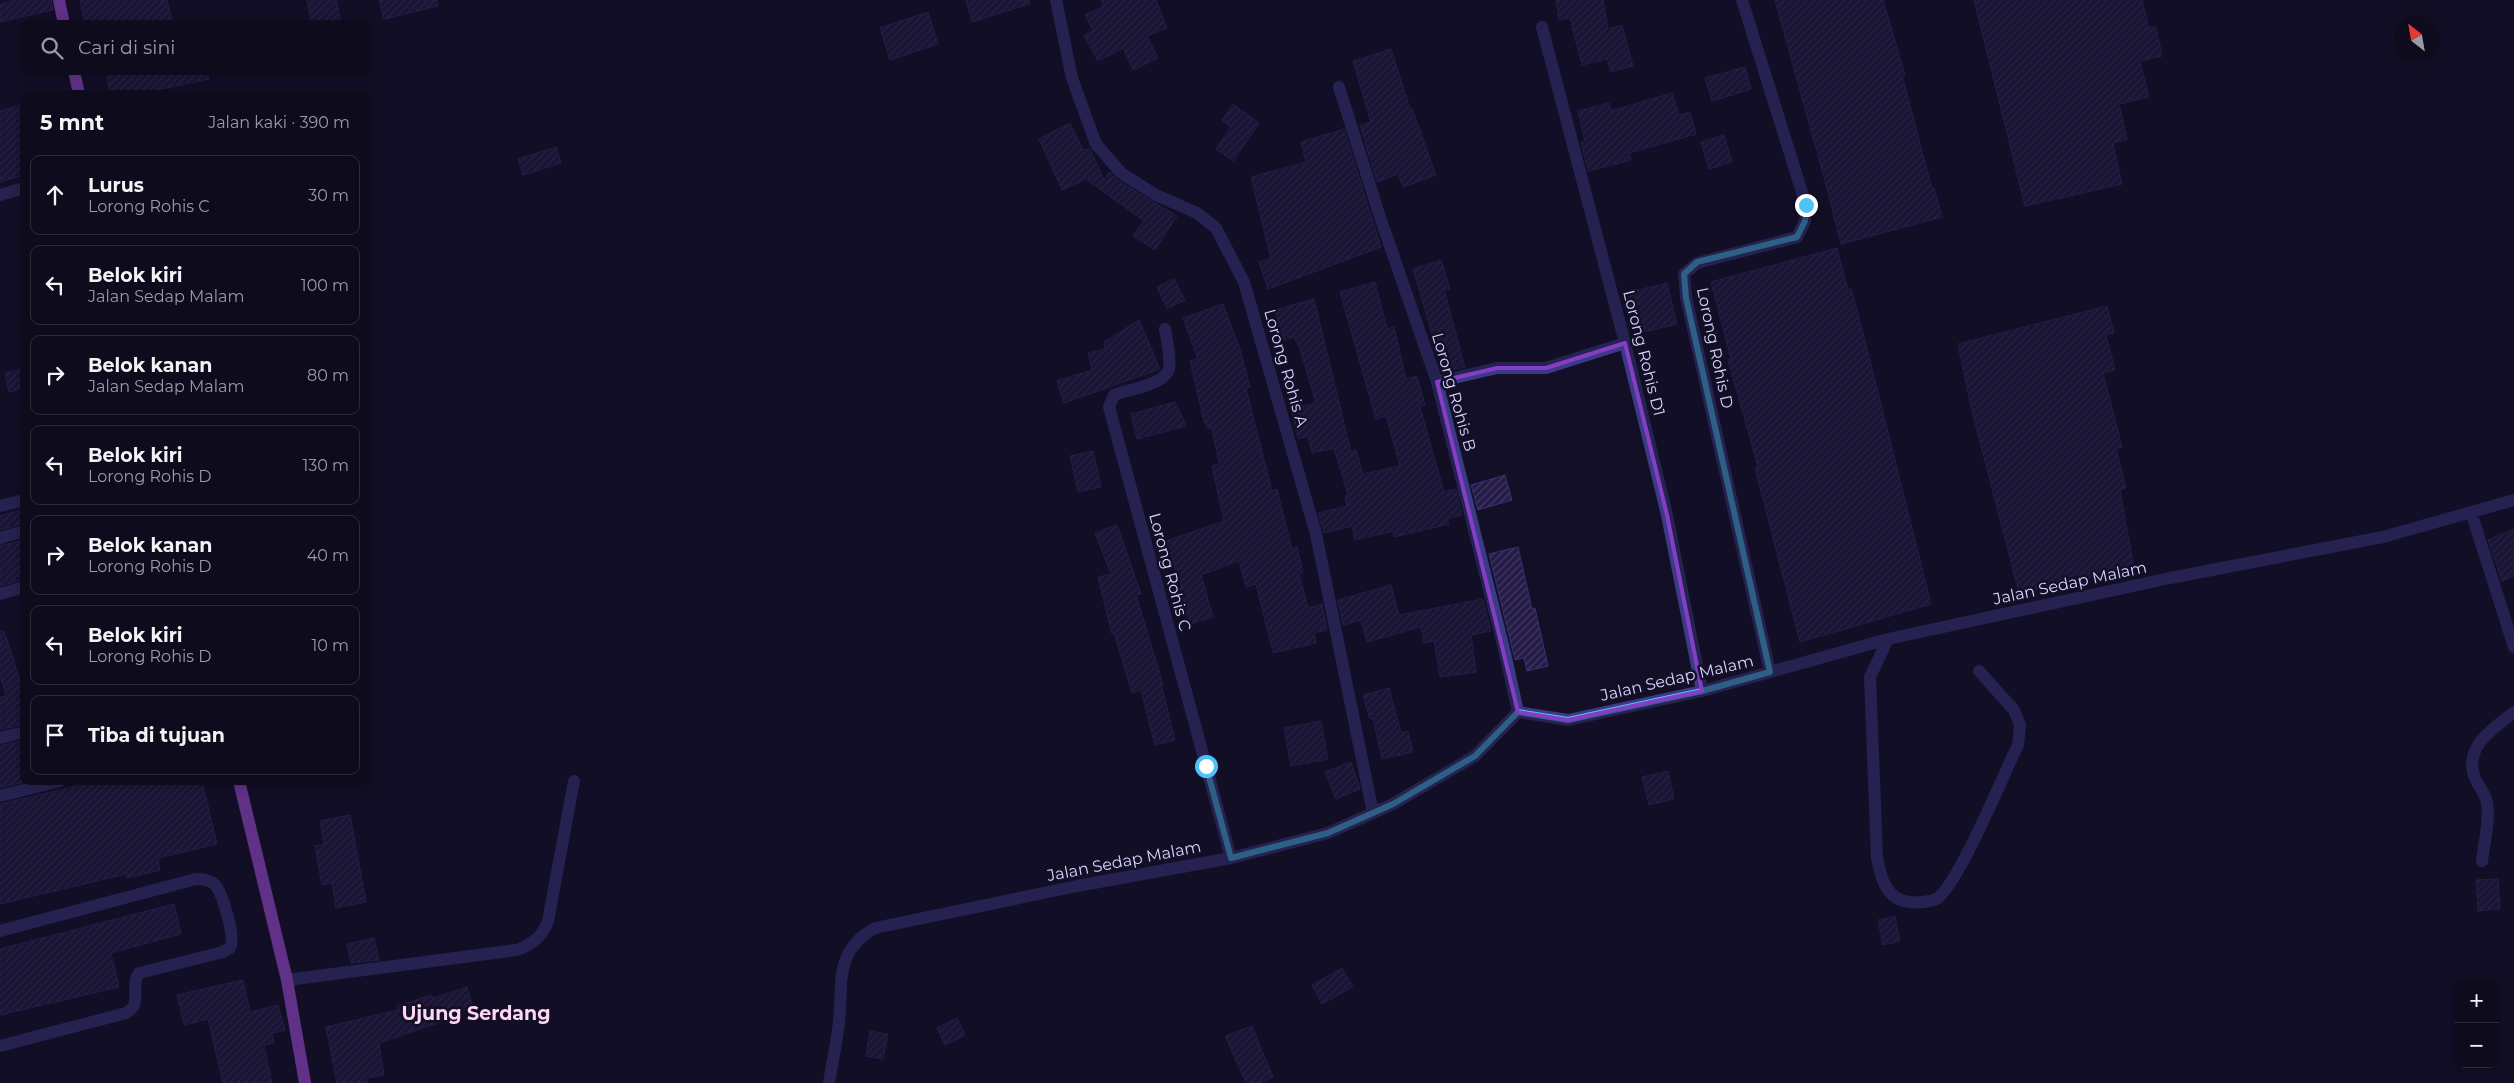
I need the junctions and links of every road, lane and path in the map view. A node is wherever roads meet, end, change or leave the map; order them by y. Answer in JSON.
{"nodes":[{"id":1,"x":59,"y":0,"type":"edge"},
{"id":2,"x":1056,"y":0,"type":"edge"},
{"id":3,"x":1742,"y":0,"type":"edge"},
{"id":4,"x":63,"y":20,"type":"edge"},
{"id":5,"x":1542,"y":27,"type":"dead end"},
{"id":6,"x":75,"y":75,"type":"edge"},
{"id":7,"x":1339,"y":87,"type":"dead end"},
{"id":8,"x":78,"y":90,"type":"edge"},
{"id":9,"x":20,"y":189,"type":"edge"},
{"id":10,"x":0,"y":195,"type":"edge"},
{"id":11,"x":1165,"y":329,"type":"dead end"},
{"id":12,"x":1625,"y":342,"type":"junction"},
{"id":13,"x":1437,"y":382,"type":"junction"},
{"id":14,"x":2514,"y":500,"type":"edge"},
{"id":15,"x":20,"y":501,"type":"edge"},
{"id":16,"x":0,"y":506,"type":"edge"},
{"id":17,"x":2471,"y":512,"type":"junction"},
{"id":18,"x":20,"y":533,"type":"edge"},
{"id":19,"x":0,"y":538,"type":"edge"},
{"id":20,"x":20,"y":588,"type":"edge"},
{"id":21,"x":0,"y":594,"type":"edge"},
{"id":22,"x":1888,"y":639,"type":"junction"},
{"id":23,"x":2514,"y":647,"type":"edge"},
{"id":24,"x":1979,"y":671,"type":"dead end"},
{"id":25,"x":1770,"y":672,"type":"junction"},
{"id":26,"x":1702,"y":691,"type":"junction"},
{"id":27,"x":1518,"y":712,"type":"junction"},
{"id":28,"x":2514,"y":712,"type":"edge"},
{"id":29,"x":20,"y":733,"type":"edge"},
{"id":30,"x":0,"y":738,"type":"edge"},
{"id":31,"x":574,"y":781,"type":"dead end"},
{"id":32,"x":44,"y":785,"type":"edge"},
{"id":33,"x":240,"y":785,"type":"edge"},
{"id":34,"x":0,"y":796,"type":"edge"},
{"id":35,"x":1373,"y":813,"type":"junction"},
{"id":36,"x":1231,"y":858,"type":"junction"},
{"id":37,"x":2482,"y":861,"type":"dead end"},
{"id":38,"x":0,"y":931,"type":"edge"},
{"id":39,"x":288,"y":980,"type":"junction"},
{"id":40,"x":0,"y":1046,"type":"edge"},
{"id":41,"x":305,"y":1083,"type":"edge"},
{"id":42,"x":829,"y":1083,"type":"edge"}],
"edges":[{"from":1,"to":4,"type":"main road"},
{"from":2,"to":35,"type":"street","name":"Lorong Rohis A"},
{"from":3,"to":25,"type":"street","name":"Lorong Rohis D"},
{"from":5,"to":12,"type":"street","name":"Lorong Rohis D1"},
{"from":6,"to":8,"type":"main road"},
{"from":7,"to":13,"type":"street","name":"Lorong Rohis B"},
{"from":9,"to":10,"type":"street"},
{"from":11,"to":36,"type":"street","name":"Lorong Rohis C"},
{"from":12,"to":13,"type":"street"},
{"from":12,"to":26,"type":"street","name":"Lorong Rohis D1"},
{"from":13,"to":27,"type":"street","name":"Lorong Rohis B"},
{"from":14,"to":17,"type":"street","name":"Jalan Sedap Malam"},
{"from":15,"to":16,"type":"street"},
{"from":17,"to":22,"type":"street","name":"Jalan Sedap Malam"},
{"from":17,"to":23,"type":"street"},
{"from":18,"to":19,"type":"street"},
{"from":20,"to":21,"type":"street"},
{"from":22,"to":24,"type":"street"},
{"from":22,"to":25,"type":"street","name":"Jalan Sedap Malam"},
{"from":25,"to":26,"type":"street","name":"Jalan Sedap Malam"},
{"from":26,"to":27,"type":"street","name":"Jalan Sedap Malam"},
{"from":27,"to":35,"type":"street","name":"Jalan Sedap Malam"},
{"from":28,"to":37,"type":"street"},
{"from":29,"to":30,"type":"street"},
{"from":31,"to":39,"type":"street"},
{"from":32,"to":34,"type":"street"},
{"from":33,"to":39,"type":"main road"},
{"from":35,"to":36,"type":"street","name":"Jalan Sedap Malam"},
{"from":36,"to":42,"type":"street","name":"Jalan Sedap Malam"},
{"from":38,"to":40,"type":"street"},
{"from":39,"to":41,"type":"main road"}]}
